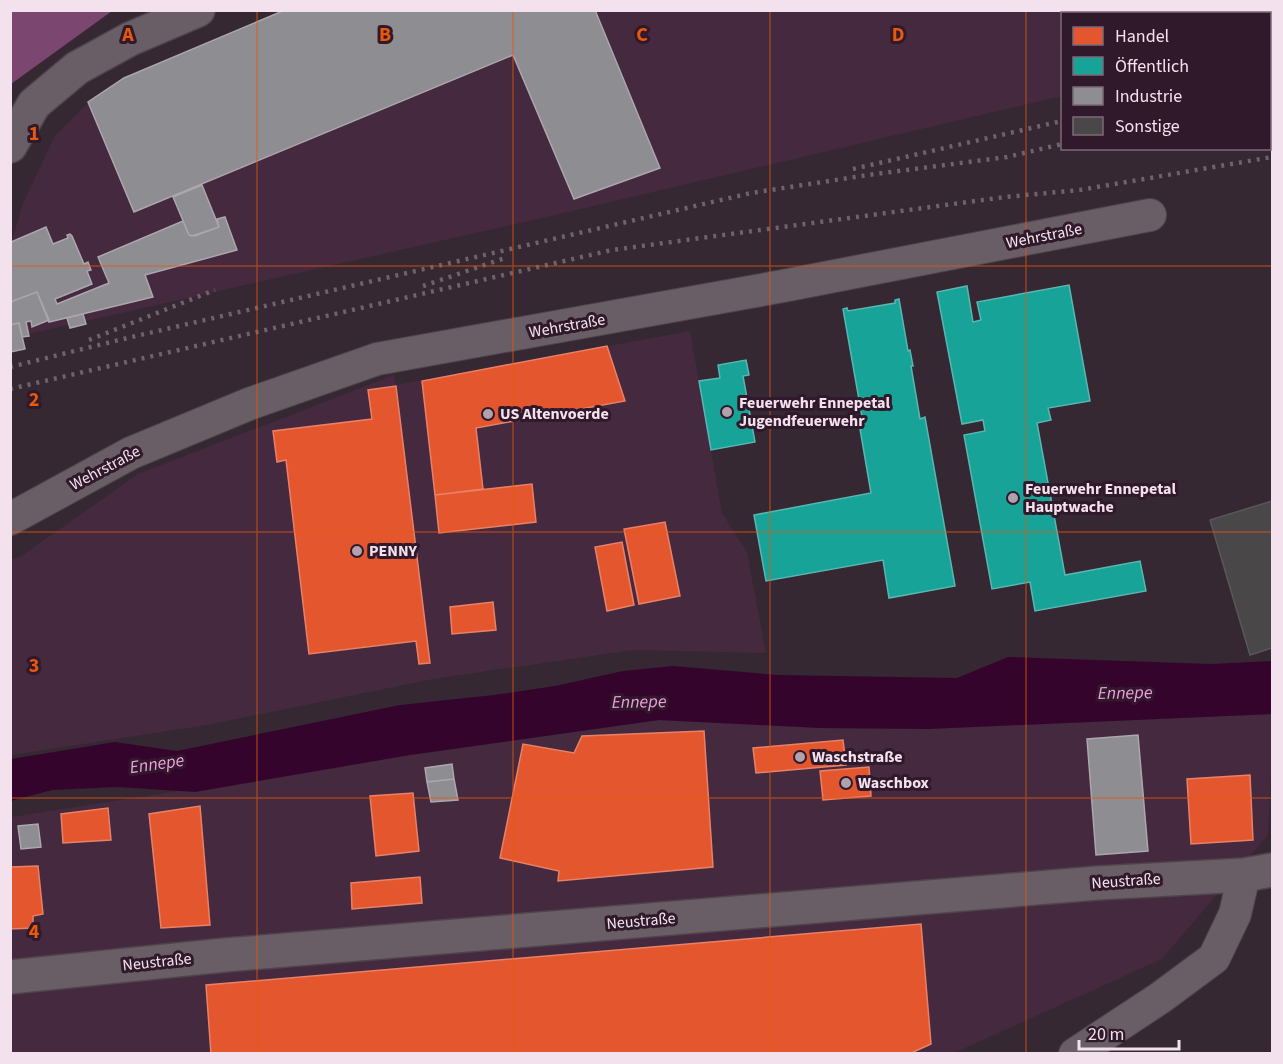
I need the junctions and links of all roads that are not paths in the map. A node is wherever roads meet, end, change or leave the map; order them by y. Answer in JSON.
{"nodes":[{"id":1,"x":198,"y":10,"type":"edge"},
{"id":2,"x":22,"y":106,"type":"edge"},
{"id":3,"x":10,"y":146,"type":"edge"},
{"id":4,"x":1150,"y":215,"type":"dead end"},
{"id":5,"x":10,"y":519,"type":"edge"},
{"id":6,"x":1258,"y":873,"type":"edge"},
{"id":7,"x":10,"y":977,"type":"edge"},
{"id":8,"x":1075,"y":1053,"type":"edge"}],
"edges":[{"from":1,"to":2,"type":"main road"},
{"from":2,"to":3,"type":"main road"},
{"from":4,"to":5,"type":"street","name":"Wehrstraße"},
{"from":6,"to":7,"type":"main road","name":"Neustraße"},
{"from":6,"to":8,"type":"street"}]}
